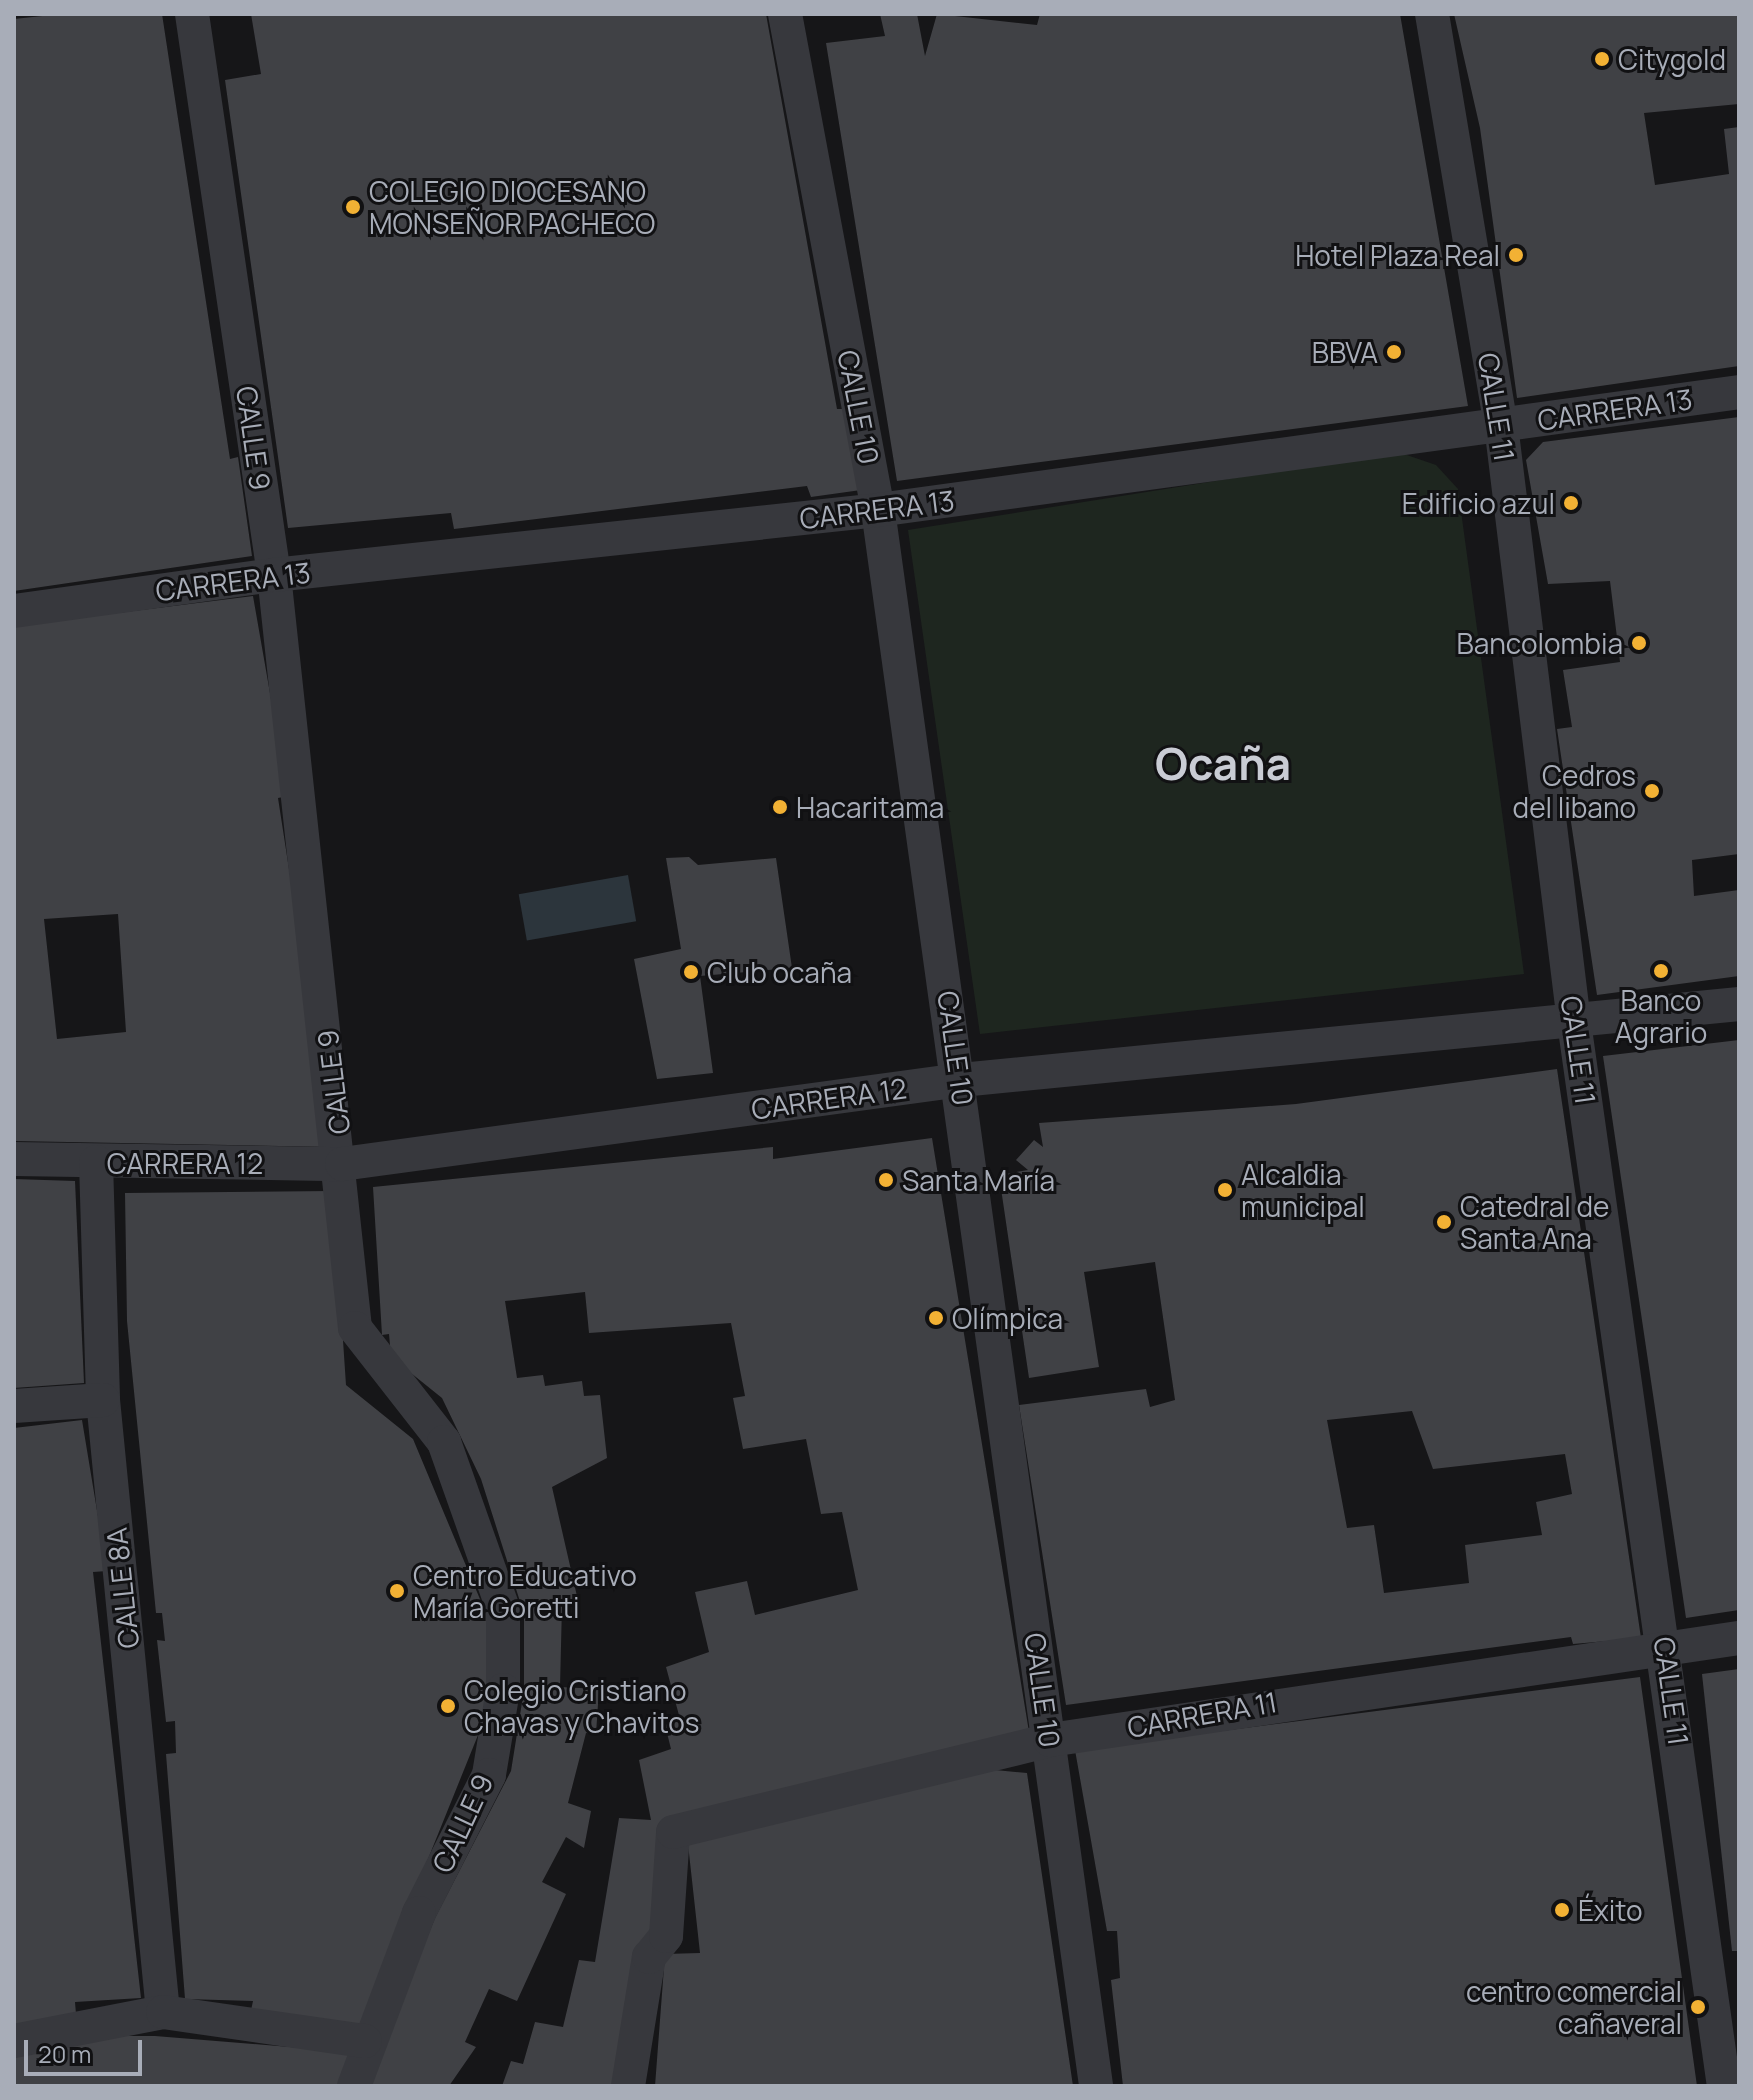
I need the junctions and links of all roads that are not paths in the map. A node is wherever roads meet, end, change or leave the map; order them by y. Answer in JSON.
{"nodes":[{"id":1,"x":192,"y":14,"type":"edge"},
{"id":2,"x":785,"y":14,"type":"edge"},
{"id":3,"x":1432,"y":14,"type":"edge"},
{"id":4,"x":1739,"y":392,"type":"edge"},
{"id":5,"x":1501,"y":425,"type":"junction"},
{"id":6,"x":878,"y":510,"type":"junction"},
{"id":7,"x":274,"y":575,"type":"junction"},
{"id":8,"x":14,"y":611,"type":"edge"},
{"id":9,"x":1739,"y":1004,"type":"edge"},
{"id":10,"x":1574,"y":1022,"type":"junction"},
{"id":11,"x":961,"y":1080,"type":"junction"},
{"id":12,"x":14,"y":1159,"type":"edge"},
{"id":13,"x":96,"y":1162,"type":"junction"},
{"id":14,"x":342,"y":1164,"type":"junction"},
{"id":15,"x":103,"y":1400,"type":"junction"},
{"id":16,"x":14,"y":1406,"type":"edge"},
{"id":17,"x":1739,"y":1638,"type":"edge"},
{"id":18,"x":1666,"y":1647,"type":"junction"},
{"id":19,"x":1050,"y":1740,"type":"junction"},
{"id":20,"x":163,"y":2012,"type":"junction"},
{"id":21,"x":14,"y":2041,"type":"edge"},
{"id":22,"x":365,"y":2041,"type":"junction"},
{"id":23,"x":354,"y":2086,"type":"edge"},
{"id":24,"x":628,"y":2086,"type":"edge"},
{"id":25,"x":1096,"y":2086,"type":"edge"},
{"id":26,"x":1724,"y":2086,"type":"edge"}],
"edges":[{"from":1,"to":7,"type":"street","name":"CALLE 9"},
{"from":2,"to":6,"type":"street","name":"CALLE 10"},
{"from":3,"to":5,"type":"street","name":"CALLE 11"},
{"from":4,"to":5,"type":"street","name":"CARRERA 13"},
{"from":5,"to":6,"type":"street","name":"CARRERA 13"},
{"from":5,"to":10,"type":"street","name":"CALLE 11"},
{"from":6,"to":7,"type":"street","name":"CARRERA 13"},
{"from":6,"to":11,"type":"street","name":"CALLE 10"},
{"from":7,"to":8,"type":"street","name":"CARRERA 13"},
{"from":7,"to":14,"type":"street","name":"CALLE 9"},
{"from":9,"to":10,"type":"street","name":"CARRERA 12"},
{"from":10,"to":11,"type":"street","name":"CARRERA 12"},
{"from":10,"to":18,"type":"street","name":"CALLE 11"},
{"from":11,"to":14,"type":"street","name":"CARRERA 12"},
{"from":11,"to":19,"type":"street","name":"CALLE 10"},
{"from":12,"to":13,"type":"street","name":"CARRERA 12"},
{"from":13,"to":14,"type":"street","name":"CARRERA 12"},
{"from":13,"to":15,"type":"street","name":"CALLE 8A"},
{"from":14,"to":22,"type":"street","name":"CALLE 9"},
{"from":15,"to":16,"type":"street"},
{"from":15,"to":20,"type":"street","name":"CALLE 8A"},
{"from":17,"to":18,"type":"street","name":"CARRERA 11"},
{"from":18,"to":19,"type":"street","name":"CARRERA 11"},
{"from":18,"to":26,"type":"street","name":"CALLE 11"},
{"from":19,"to":24,"type":"street","name":"CARRERA 11"},
{"from":19,"to":25,"type":"street","name":"CALLE 10"},
{"from":20,"to":21,"type":"street"},
{"from":20,"to":22,"type":"street"},
{"from":22,"to":23,"type":"street","name":"CALLE 9"}]}
